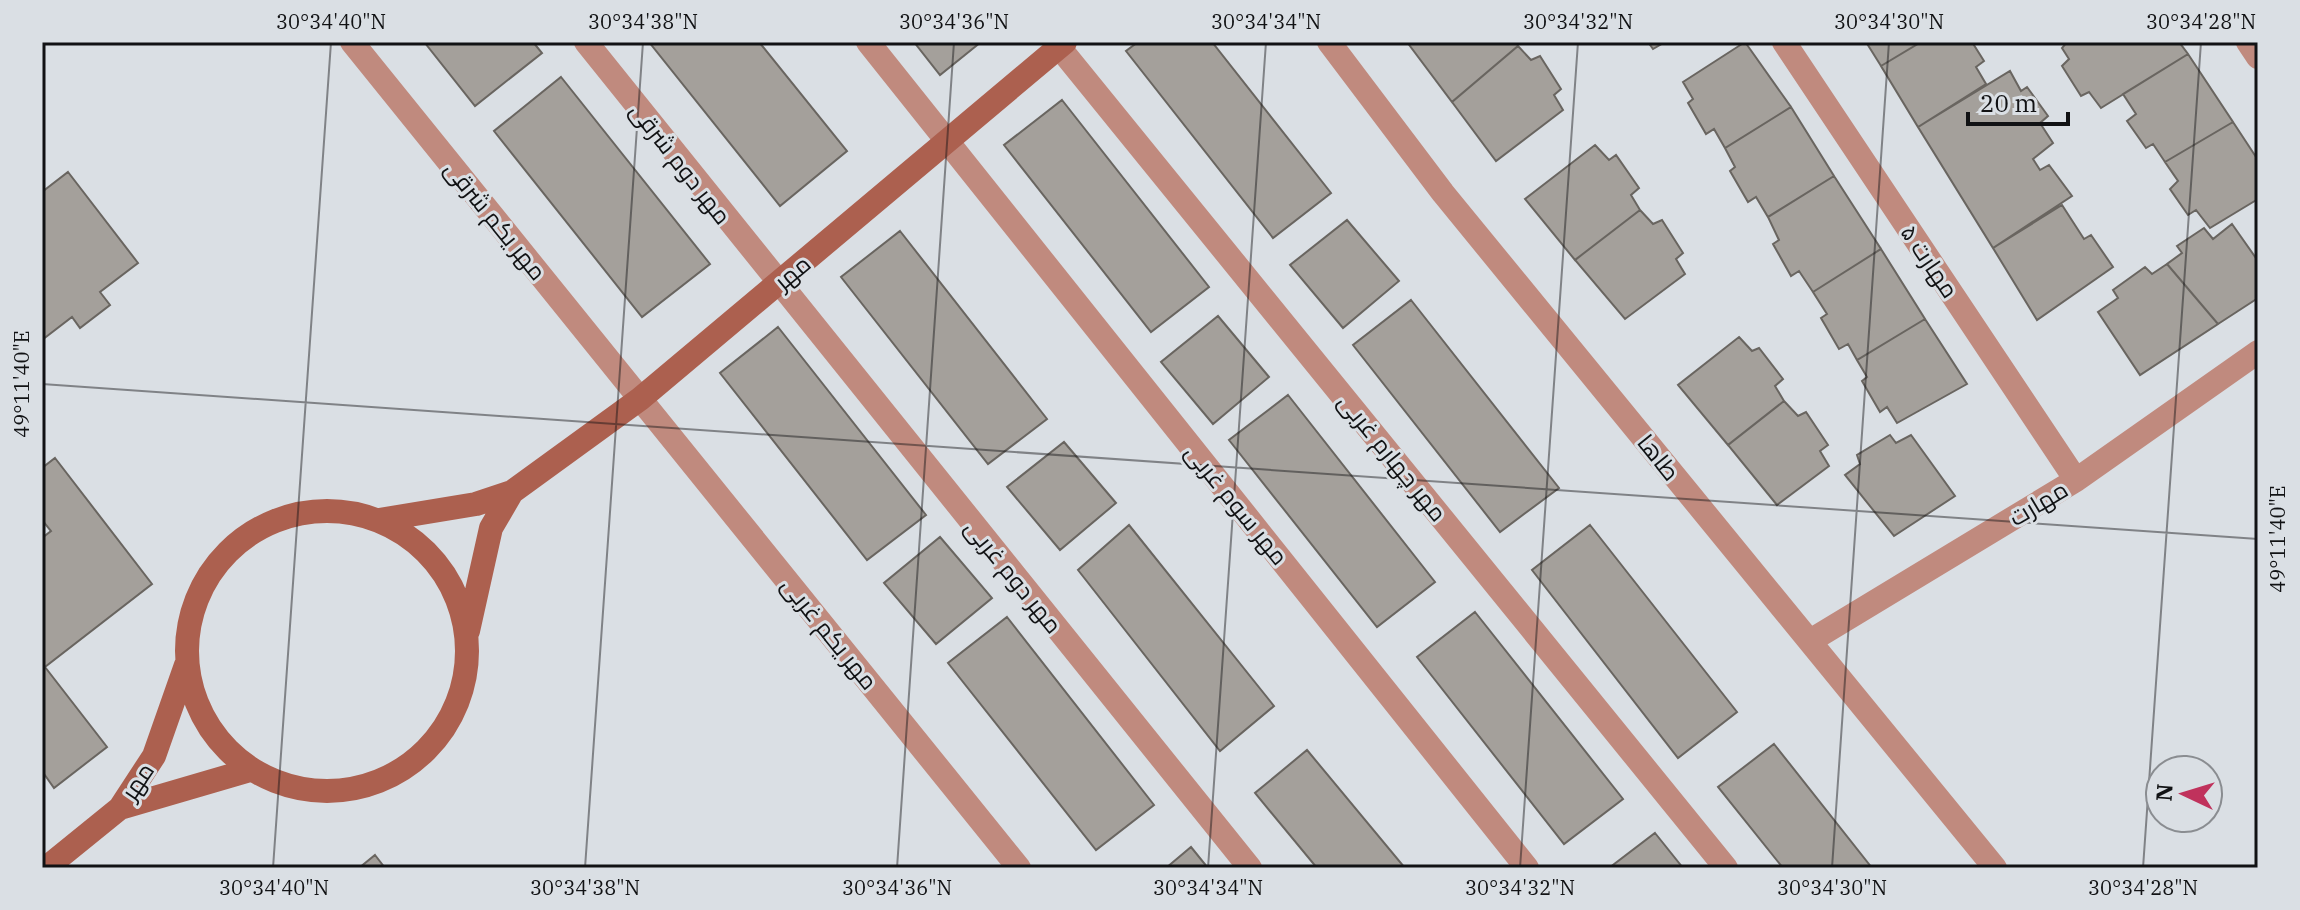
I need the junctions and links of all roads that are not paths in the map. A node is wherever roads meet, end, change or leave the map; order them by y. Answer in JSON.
{"nodes":[{"id":1,"x":352,"y":42,"type":"edge"},
{"id":2,"x":586,"y":42,"type":"edge"},
{"id":3,"x":868,"y":42,"type":"edge"},
{"id":4,"x":1329,"y":42,"type":"edge"},
{"id":5,"x":1784,"y":42,"type":"edge"},
{"id":6,"x":2248,"y":42,"type":"edge"},
{"id":7,"x":1062,"y":44,"type":"edge"},
{"id":8,"x":2258,"y":57,"type":"edge"},
{"id":9,"x":948,"y":140,"type":"junction"},
{"id":10,"x":777,"y":284,"type":"junction"},
{"id":11,"x":2258,"y":352,"type":"edge"},
{"id":12,"x":640,"y":399,"type":"junction"},
{"id":13,"x":2076,"y":480,"type":"junction"},
{"id":14,"x":512,"y":492,"type":"junction"},
{"id":15,"x":379,"y":520,"type":"junction"},
{"id":16,"x":467,"y":637,"type":"junction"},
{"id":17,"x":1810,"y":641,"type":"junction"},
{"id":18,"x":186,"y":665,"type":"junction"},
{"id":19,"x":250,"y":770,"type":"junction"},
{"id":20,"x":120,"y":808,"type":"junction"},
{"id":21,"x":46,"y":868,"type":"edge"},
{"id":22,"x":1019,"y":868,"type":"edge"},
{"id":23,"x":1250,"y":868,"type":"edge"},
{"id":24,"x":1527,"y":868,"type":"edge"},
{"id":25,"x":1726,"y":868,"type":"edge"},
{"id":26,"x":1995,"y":868,"type":"edge"}],
"edges":[{"from":1,"to":12,"type":"street","name":"مهر یکم شرقی"},
{"from":2,"to":10,"type":"street","name":"مهر دوم شرقی"},
{"from":3,"to":9,"type":"street","name":"مهر سوم غربی"},
{"from":4,"to":17,"type":"street","name":"طاها"},
{"from":5,"to":13,"type":"street","name":"مهارت ۵"},
{"from":6,"to":8,"type":"street"},
{"from":7,"to":9,"type":"street","name":"مهر"},
{"from":7,"to":25,"type":"street","name":"مهر چهارم غربی"},
{"from":9,"to":10,"type":"street","name":"مهر"},
{"from":9,"to":24,"type":"street","name":"مهر سوم غربی"},
{"from":10,"to":12,"type":"street","name":"مهر"},
{"from":10,"to":23,"type":"street","name":"مهر دوم غربی"},
{"from":11,"to":13,"type":"street","name":"مهارت"},
{"from":12,"to":14,"type":"street","name":"مهر"},
{"from":12,"to":22,"type":"street","name":"مهر یکم غربی"},
{"from":13,"to":17,"type":"street","name":"مهارت"},
{"from":14,"to":15,"type":"street","name":"مهر"},
{"from":14,"to":16,"type":"street","name":"مهر"},
{"from":15,"to":16,"type":"street"},
{"from":15,"to":18,"type":"street"},
{"from":16,"to":19,"type":"street"},
{"from":17,"to":26,"type":"street","name":"طاها"},
{"from":18,"to":19,"type":"street"},
{"from":18,"to":20,"type":"street","name":"مهر"},
{"from":19,"to":20,"type":"street"},
{"from":20,"to":21,"type":"street","name":"مهر"}]}
